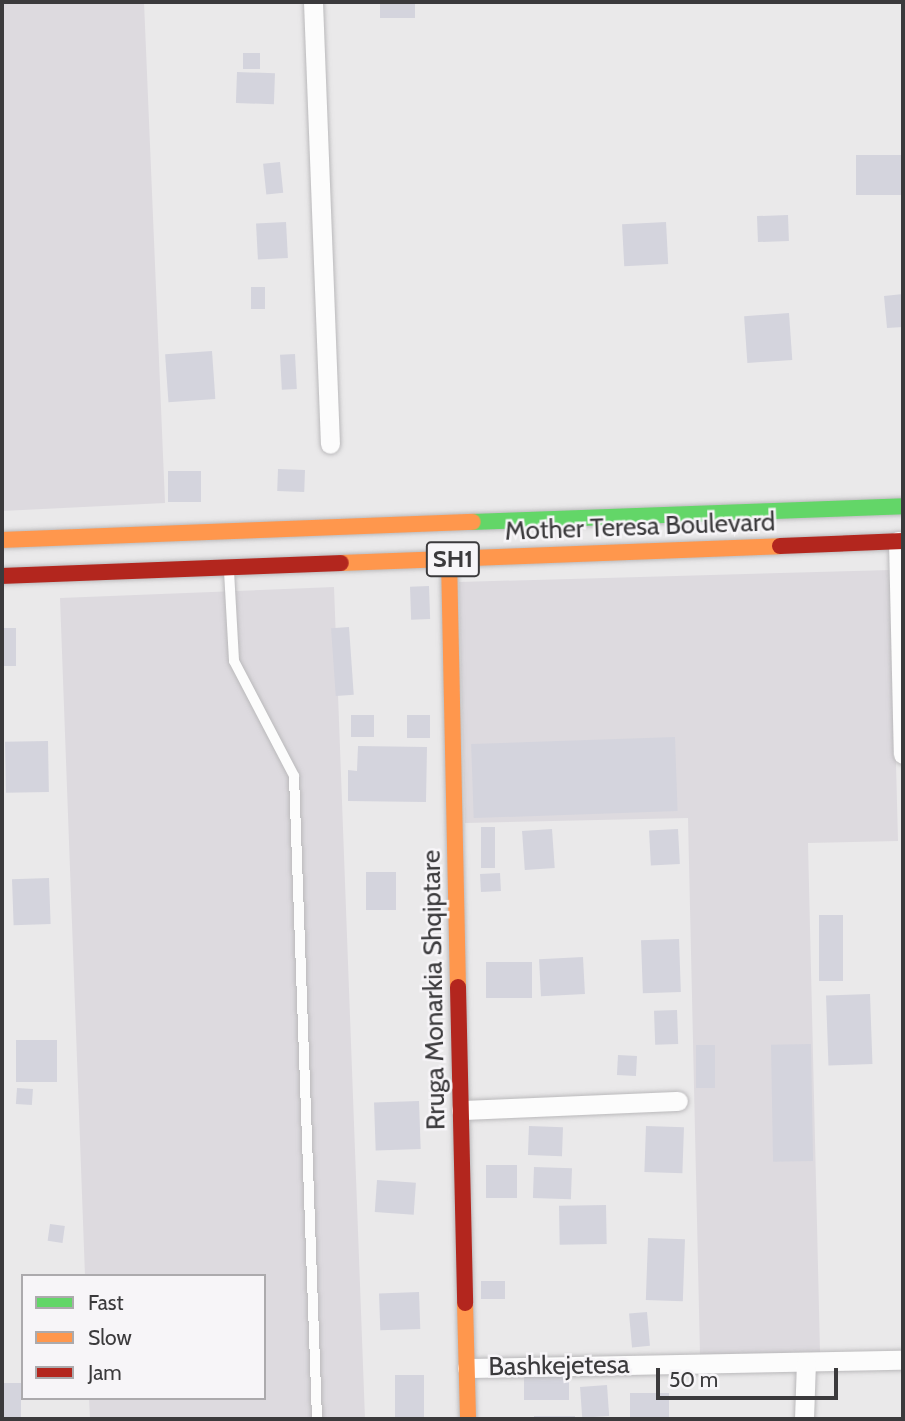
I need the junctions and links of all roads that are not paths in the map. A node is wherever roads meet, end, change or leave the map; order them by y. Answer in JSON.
{"nodes":[{"id":1,"x":313,"y":2,"type":"edge"},
{"id":2,"x":330,"y":444,"type":"dead end"},
{"id":3,"x":903,"y":506,"type":"edge"},
{"id":4,"x":2,"y":540,"type":"edge"},
{"id":5,"x":901,"y":541,"type":"edge"},
{"id":6,"x":449,"y":559,"type":"junction"},
{"id":7,"x":229,"y":567,"type":"junction"},
{"id":8,"x":2,"y":576,"type":"edge"},
{"id":9,"x":903,"y":754,"type":"edge"},
{"id":10,"x":678,"y":1101,"type":"dead end"},
{"id":11,"x":461,"y":1110,"type":"junction"},
{"id":12,"x":903,"y":1360,"type":"edge"},
{"id":13,"x":806,"y":1362,"type":"junction"},
{"id":14,"x":467,"y":1368,"type":"junction"},
{"id":15,"x":317,"y":1419,"type":"edge"},
{"id":16,"x":468,"y":1419,"type":"edge"},
{"id":17,"x":804,"y":1419,"type":"edge"}],
"edges":[{"from":1,"to":2,"type":"street"},
{"from":3,"to":4,"type":"main road","name":"Mother Teresa Boulevard","number":"SH1"},
{"from":5,"to":6,"type":"main road","name":"Mother Teresa Boulevard","number":"SH1"},
{"from":5,"to":9,"type":"street"},
{"from":6,"to":7,"type":"main road","name":"Mother Teresa Boulevard","number":"SH1"},
{"from":6,"to":11,"type":"main road","name":"Rruga Monarkia Shqiptare"},
{"from":7,"to":8,"type":"main road","name":"Mother Teresa Boulevard","number":"SH1"},
{"from":7,"to":15,"type":"lane"},
{"from":10,"to":11,"type":"street"},
{"from":11,"to":14,"type":"main road","name":"Rruga Monarkia Shqiptare"},
{"from":12,"to":13,"type":"street","name":"Bashkejetesa"},
{"from":13,"to":14,"type":"street","name":"Bashkejetesa"},
{"from":13,"to":17,"type":"street"},
{"from":14,"to":16,"type":"main road","name":"Rruga Monarkia Shqiptare"}]}
